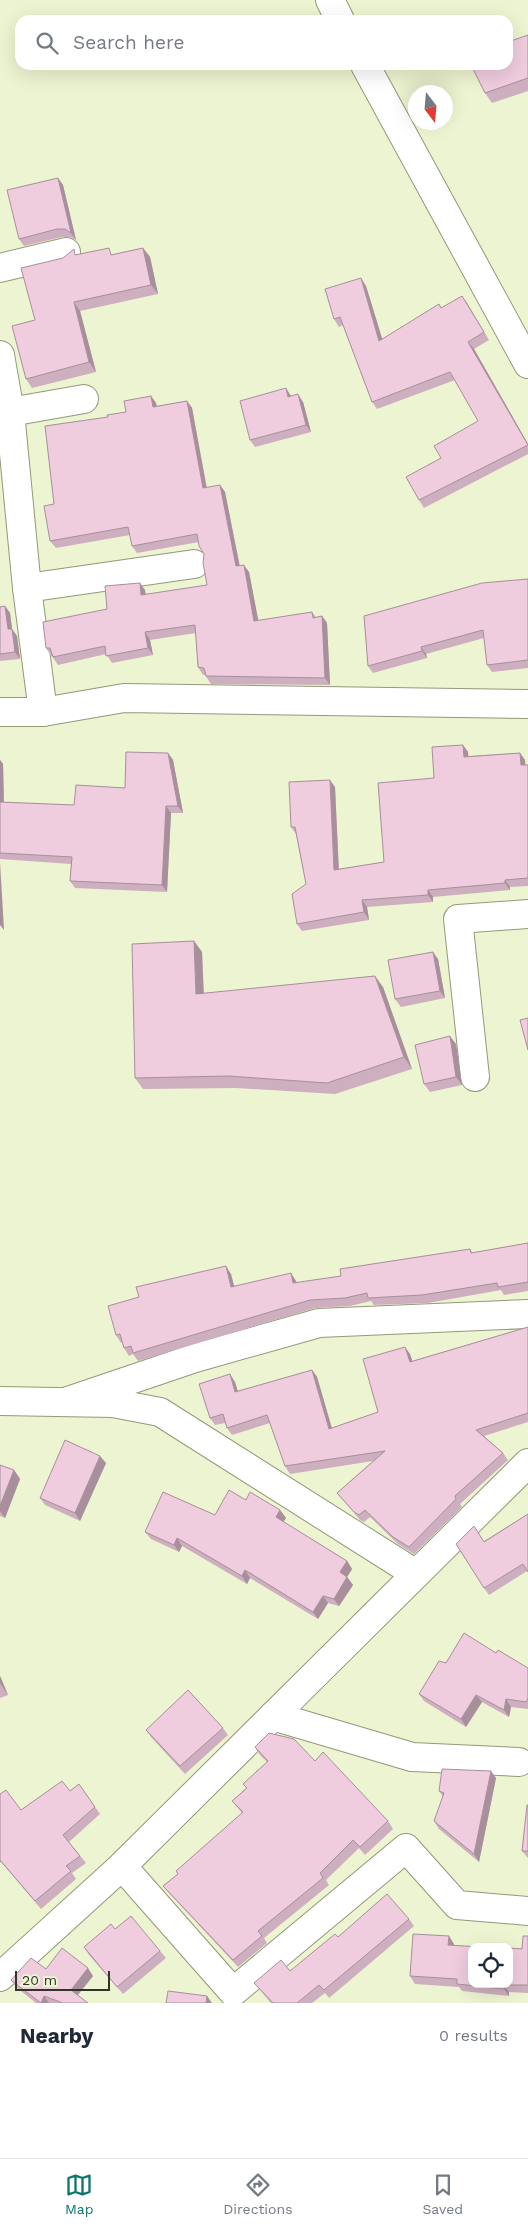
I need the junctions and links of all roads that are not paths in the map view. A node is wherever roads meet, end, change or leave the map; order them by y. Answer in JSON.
{"nodes":[{"id":1,"x":330,"y":0,"type":"edge"},
{"id":2,"x":338,"y":15,"type":"edge"},
{"id":3,"x":368,"y":70,"type":"edge"},
{"id":4,"x":66,"y":252,"type":"dead end"},
{"id":5,"x":0,"y":268,"type":"edge"},
{"id":6,"x":525,"y":349,"type":"edge"},
{"id":7,"x":0,"y":355,"type":"edge"},
{"id":8,"x":84,"y":399,"type":"dead end"},
{"id":9,"x":10,"y":412,"type":"junction"},
{"id":10,"x":194,"y":564,"type":"dead end"},
{"id":11,"x":27,"y":588,"type":"junction"},
{"id":12,"x":528,"y":704,"type":"edge"},
{"id":13,"x":0,"y":712,"type":"edge"},
{"id":14,"x":43,"y":712,"type":"junction"},
{"id":15,"x":528,"y":914,"type":"edge"},
{"id":16,"x":475,"y":1077,"type":"dead end"},
{"id":17,"x":528,"y":1314,"type":"edge"},
{"id":18,"x":0,"y":1401,"type":"edge"},
{"id":19,"x":65,"y":1402,"type":"junction"},
{"id":20,"x":528,"y":1464,"type":"edge"},
{"id":21,"x":416,"y":1574,"type":"junction"},
{"id":22,"x":272,"y":1716,"type":"junction"},
{"id":23,"x":519,"y":1762,"type":"dead end"},
{"id":24,"x":122,"y":1866,"type":"junction"},
{"id":25,"x":528,"y":1911,"type":"edge"},
{"id":26,"x":0,"y":1977,"type":"edge"}],
"edges":[{"from":1,"to":2,"type":"street"},
{"from":3,"to":6,"type":"street"},
{"from":4,"to":5,"type":"street"},
{"from":7,"to":9,"type":"street"},
{"from":8,"to":9,"type":"street"},
{"from":9,"to":11,"type":"street"},
{"from":10,"to":11,"type":"street"},
{"from":11,"to":14,"type":"street"},
{"from":12,"to":14,"type":"street"},
{"from":13,"to":14,"type":"street"},
{"from":15,"to":16,"type":"street"},
{"from":17,"to":19,"type":"street"},
{"from":18,"to":19,"type":"street"},
{"from":19,"to":21,"type":"street"},
{"from":20,"to":21,"type":"street"},
{"from":21,"to":22,"type":"street"},
{"from":22,"to":23,"type":"street"},
{"from":22,"to":24,"type":"street"},
{"from":24,"to":25,"type":"street"},
{"from":24,"to":26,"type":"street"}]}
